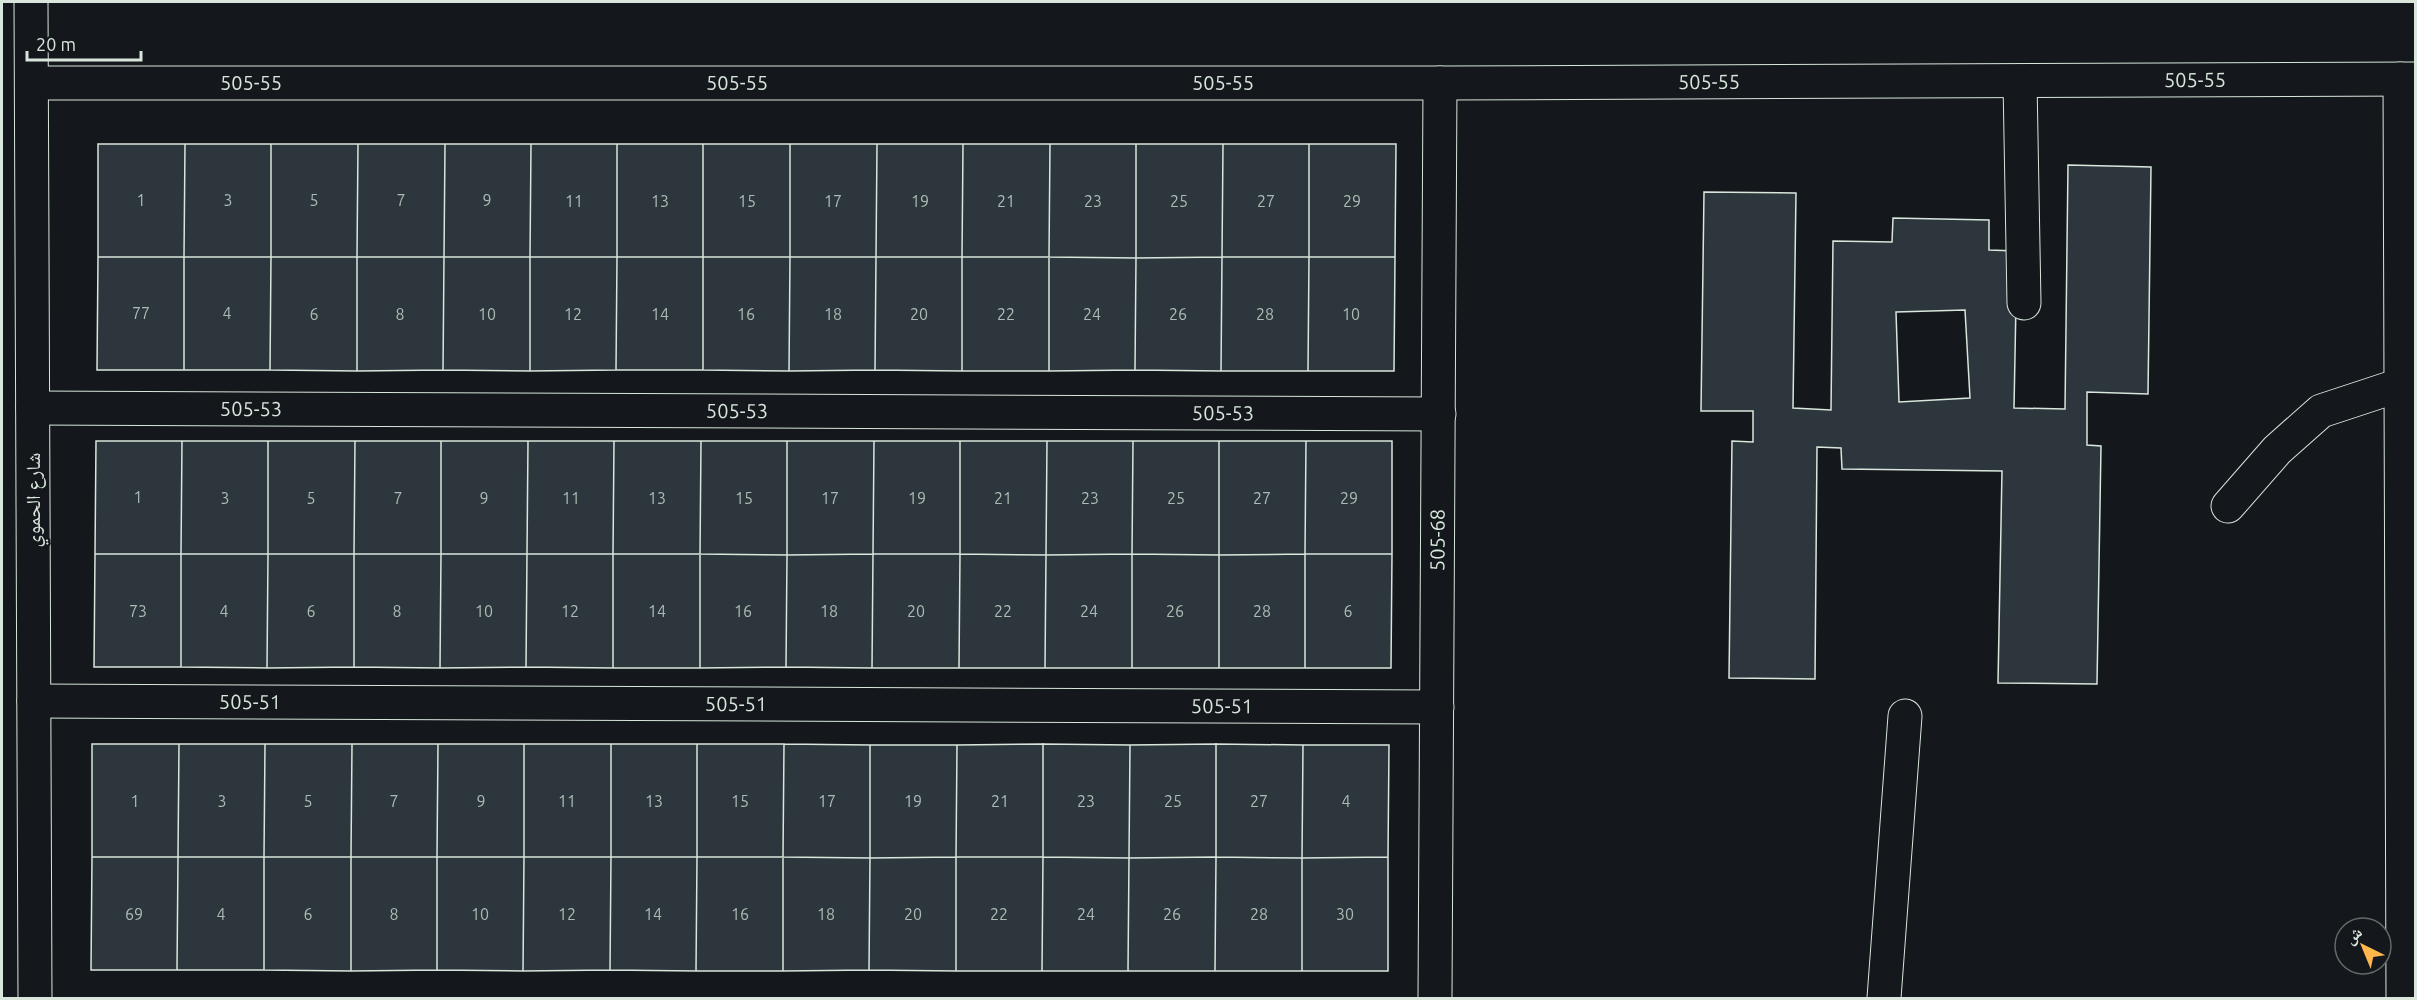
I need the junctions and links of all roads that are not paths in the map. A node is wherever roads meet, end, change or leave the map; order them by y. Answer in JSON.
{"nodes":[{"id":1,"x":31,"y":2,"type":"edge"},
{"id":2,"x":2408,"y":79,"type":"edge"},
{"id":3,"x":2020,"y":81,"type":"junction"},
{"id":4,"x":32,"y":83,"type":"junction"},
{"id":5,"x":1440,"y":83,"type":"junction"},
{"id":6,"x":2024,"y":303,"type":"dead end"},
{"id":7,"x":2407,"y":401,"type":"edge"},
{"id":8,"x":33,"y":408,"type":"junction"},
{"id":9,"x":1439,"y":414,"type":"junction"},
{"id":10,"x":2228,"y":506,"type":"dead end"},
{"id":11,"x":34,"y":701,"type":"junction"},
{"id":12,"x":2409,"y":706,"type":"edge"},
{"id":13,"x":1437,"y":707,"type":"junction"},
{"id":14,"x":1905,"y":716,"type":"dead end"},
{"id":15,"x":35,"y":999,"type":"edge"},
{"id":16,"x":1435,"y":999,"type":"edge"},
{"id":17,"x":1884,"y":999,"type":"edge"},
{"id":18,"x":2403,"y":999,"type":"edge"}],
"edges":[{"from":1,"to":4,"type":"street","name":"شارع الحموي"},
{"from":2,"to":3,"type":"street","name":"505-55"},
{"from":2,"to":7,"type":"street"},
{"from":3,"to":5,"type":"street","name":"505-55"},
{"from":3,"to":6,"type":"street"},
{"from":4,"to":5,"type":"street","name":"505-55"},
{"from":4,"to":8,"type":"street","name":"شارع الحموي"},
{"from":5,"to":9,"type":"street","name":"505-68"},
{"from":7,"to":10,"type":"street"},
{"from":7,"to":12,"type":"street"},
{"from":8,"to":9,"type":"street","name":"505-53"},
{"from":8,"to":11,"type":"street","name":"شارع الحموي"},
{"from":9,"to":13,"type":"street","name":"505-68"},
{"from":11,"to":13,"type":"street","name":"505-51"},
{"from":11,"to":15,"type":"street","name":"شارع الحموي"},
{"from":12,"to":18,"type":"street"},
{"from":13,"to":16,"type":"street","name":"505-68"},
{"from":14,"to":17,"type":"street"}]}
